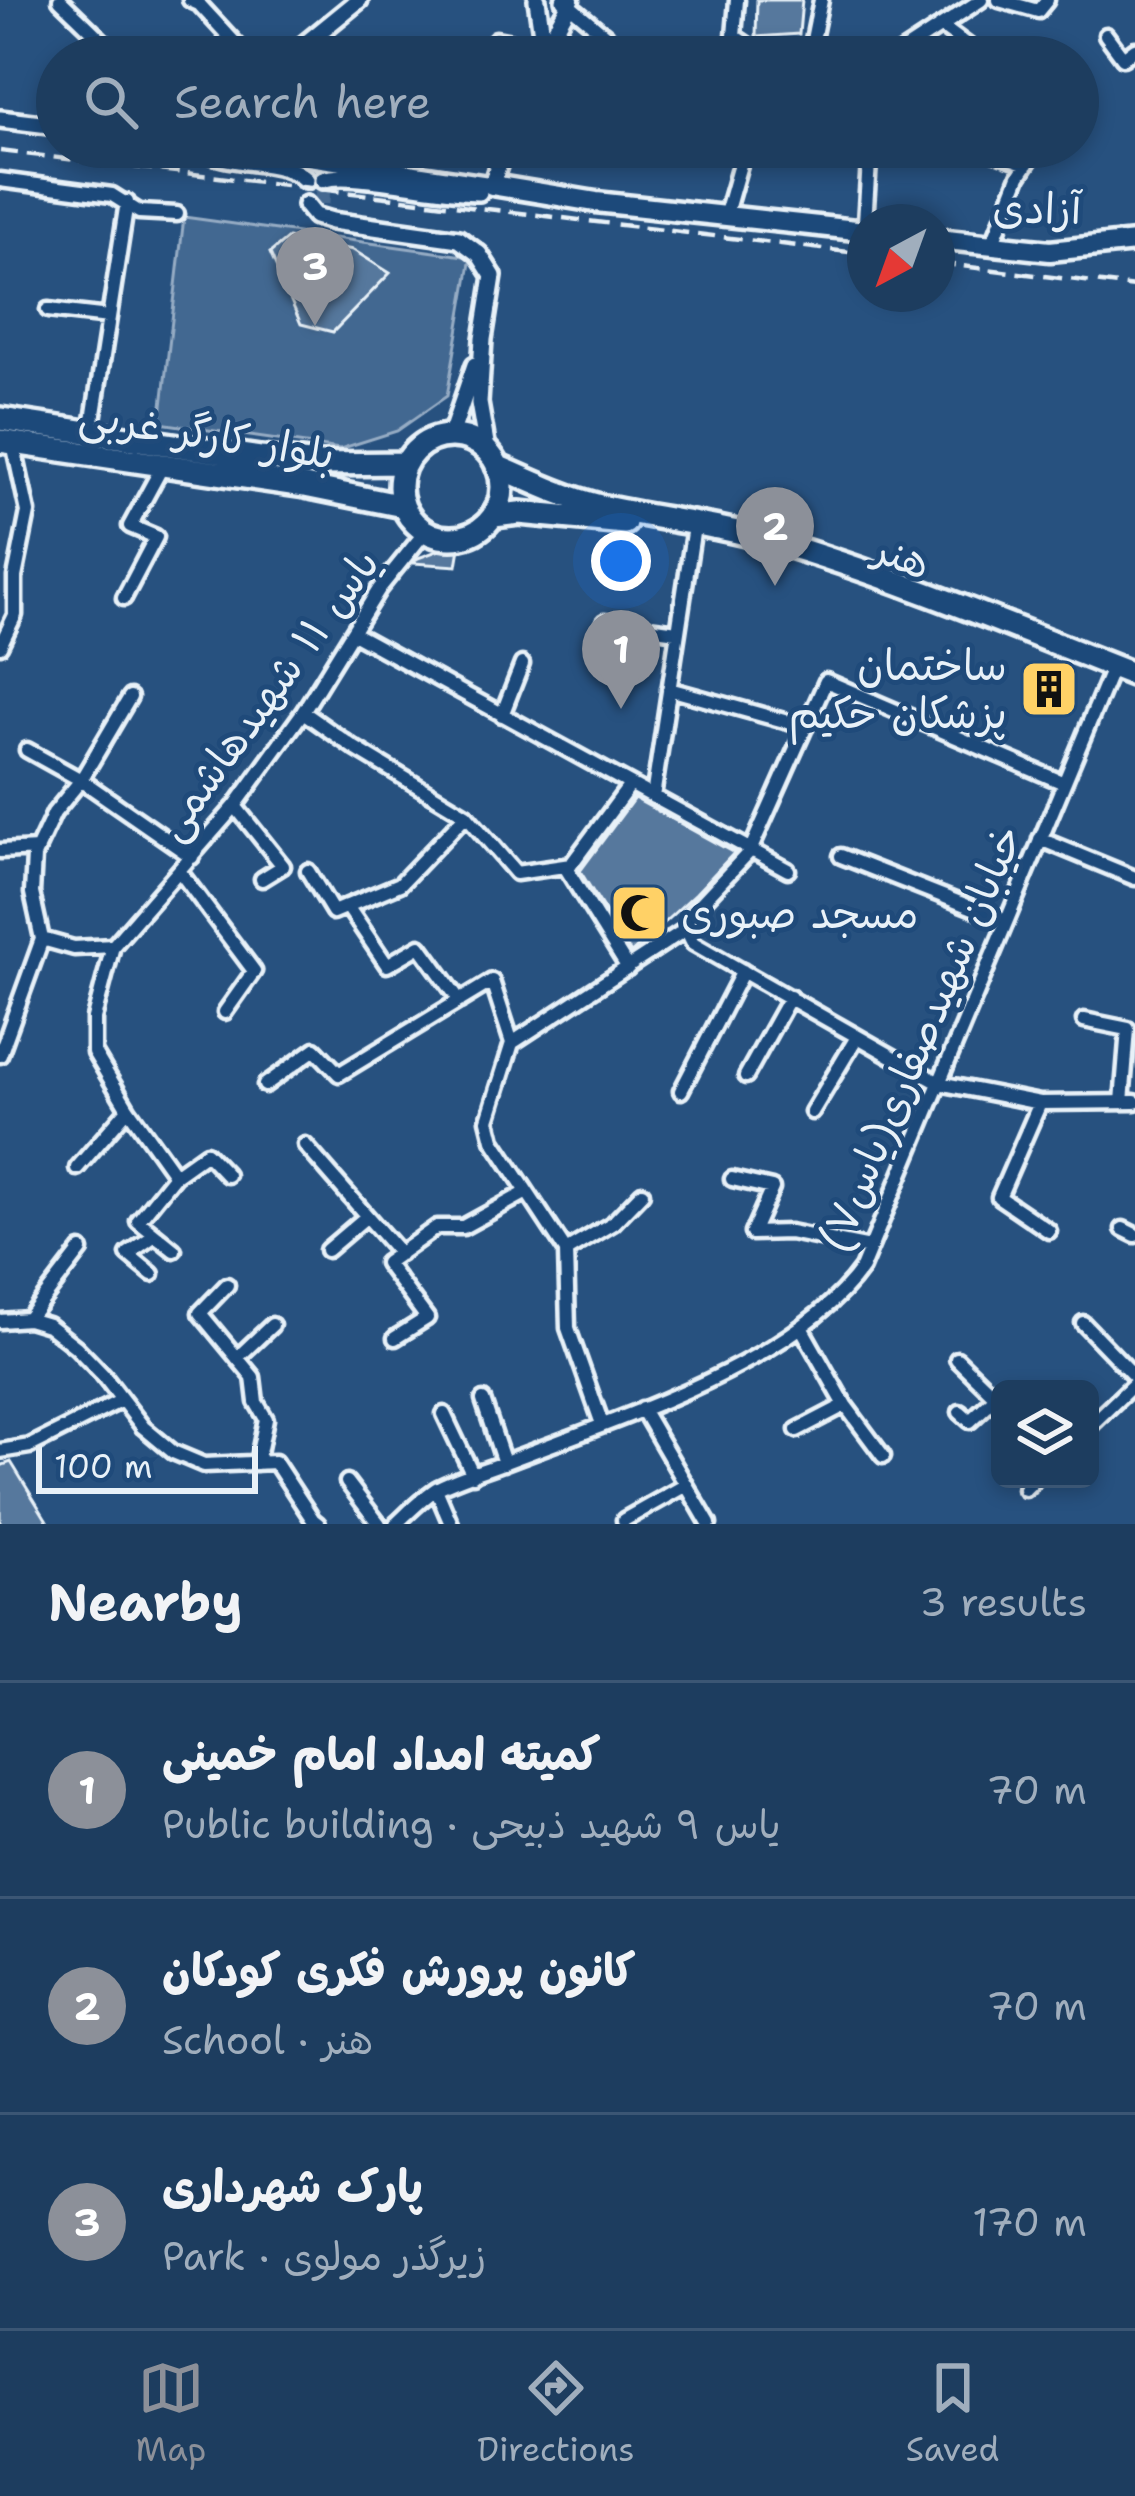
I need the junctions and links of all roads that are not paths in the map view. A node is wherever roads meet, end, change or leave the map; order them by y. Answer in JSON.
{"nodes":[{"id":1,"x":60,"y":0,"type":"edge"},
{"id":2,"x":190,"y":0,"type":"edge"},
{"id":3,"x":359,"y":0,"type":"edge"},
{"id":4,"x":537,"y":0,"type":"edge"},
{"id":5,"x":737,"y":0,"type":"edge"},
{"id":6,"x":821,"y":0,"type":"edge"},
{"id":7,"x":981,"y":0,"type":"edge"},
{"id":8,"x":999,"y":0,"type":"edge"},
{"id":9,"x":1048,"y":0,"type":"edge"},
{"id":10,"x":569,"y":2,"type":"edge"},
{"id":11,"x":941,"y":26,"type":"junction"},
{"id":12,"x":1106,"y":35,"type":"dead end"},
{"id":13,"x":97,"y":36,"type":"edge"},
{"id":14,"x":229,"y":36,"type":"edge"},
{"id":15,"x":315,"y":36,"type":"edge"},
{"id":16,"x":540,"y":36,"type":"edge"},
{"id":17,"x":551,"y":36,"type":"edge"},
{"id":18,"x":607,"y":36,"type":"edge"},
{"id":19,"x":734,"y":36,"type":"edge"},
{"id":20,"x":814,"y":36,"type":"edge"},
{"id":21,"x":926,"y":36,"type":"edge"},
{"id":22,"x":955,"y":36,"type":"edge"},
{"id":23,"x":1135,"y":49,"type":"edge"},
{"id":24,"x":0,"y":119,"type":"edge"},
{"id":25,"x":36,"y":123,"type":"edge"},
{"id":26,"x":287,"y":168,"type":"edge"},
{"id":27,"x":378,"y":168,"type":"edge"},
{"id":28,"x":497,"y":168,"type":"edge"},
{"id":29,"x":737,"y":168,"type":"edge"},
{"id":30,"x":869,"y":168,"type":"edge"},
{"id":31,"x":1024,"y":168,"type":"edge"},
{"id":32,"x":0,"y":180,"type":"edge"},
{"id":33,"x":492,"y":185,"type":"junction"},
{"id":34,"x":128,"y":202,"type":"junction"},
{"id":35,"x":866,"y":204,"type":"edge"},
{"id":36,"x":314,"y":205,"type":"dead end"},
{"id":37,"x":177,"y":214,"type":"dead end"},
{"id":38,"x":725,"y":217,"type":"junction"},
{"id":39,"x":847,"y":227,"type":"edge"},
{"id":40,"x":955,"y":241,"type":"edge"},
{"id":41,"x":1135,"y":242,"type":"edge"},
{"id":42,"x":992,"y":245,"type":"junction"},
{"id":43,"x":48,"y":310,"type":"dead end"},
{"id":44,"x":109,"y":317,"type":"junction"},
{"id":45,"x":483,"y":339,"type":"junction"},
{"id":46,"x":0,"y":419,"type":"edge"},
{"id":47,"x":92,"y":433,"type":"junction"},
{"id":48,"x":451,"y":435,"type":"junction"},
{"id":49,"x":6,"y":442,"type":"edge"},
{"id":50,"x":163,"y":456,"type":"junction"},
{"id":51,"x":492,"y":458,"type":"junction"},
{"id":52,"x":404,"y":463,"type":"junction"},
{"id":53,"x":403,"y":506,"type":"junction"},
{"id":54,"x":494,"y":516,"type":"junction"},
{"id":55,"x":425,"y":532,"type":"junction"},
{"id":56,"x":693,"y":533,"type":"junction"},
{"id":57,"x":0,"y":575,"type":"edge"},
{"id":58,"x":15,"y":577,"type":"junction"},
{"id":59,"x":124,"y":598,"type":"dead end"},
{"id":60,"x":604,"y":622,"type":"dead end"},
{"id":61,"x":677,"y":632,"type":"junction"},
{"id":62,"x":353,"y":633,"type":"junction"},
{"id":63,"x":0,"y":646,"type":"edge"},
{"id":64,"x":523,"y":664,"type":"dead end"},
{"id":65,"x":1109,"y":674,"type":"junction"},
{"id":66,"x":1135,"y":679,"type":"edge"},
{"id":67,"x":669,"y":689,"type":"junction"},
{"id":68,"x":130,"y":697,"type":"dead end"},
{"id":69,"x":303,"y":712,"type":"junction"},
{"id":70,"x":502,"y":715,"type":"junction"},
{"id":71,"x":806,"y":727,"type":"junction"},
{"id":72,"x":27,"y":750,"type":"dead end"},
{"id":73,"x":81,"y":780,"type":"junction"},
{"id":74,"x":1064,"y":783,"type":"junction"},
{"id":75,"x":630,"y":785,"type":"junction"},
{"id":76,"x":653,"y":797,"type":"junction"},
{"id":77,"x":235,"y":806,"type":"junction"},
{"id":78,"x":466,"y":815,"type":"junction"},
{"id":79,"x":1040,"y":839,"type":"junction"},
{"id":80,"x":38,"y":849,"type":"junction"},
{"id":81,"x":0,"y":851,"type":"edge"},
{"id":82,"x":750,"y":851,"type":"junction"},
{"id":83,"x":841,"y":856,"type":"dead end"},
{"id":84,"x":192,"y":857,"type":"junction"},
{"id":85,"x":571,"y":865,"type":"junction"},
{"id":86,"x":788,"y":870,"type":"dead end"},
{"id":87,"x":180,"y":872,"type":"junction"},
{"id":88,"x":308,"y":872,"type":"dead end"},
{"id":89,"x":1135,"y":878,"type":"edge"},
{"id":90,"x":262,"y":879,"type":"dead end"},
{"id":91,"x":347,"y":906,"type":"junction"},
{"id":92,"x":1006,"y":921,"type":"junction"},
{"id":93,"x":686,"y":929,"type":"junction"},
{"id":94,"x":42,"y":939,"type":"junction"},
{"id":95,"x":113,"y":946,"type":"junction"},
{"id":96,"x":628,"y":968,"type":"junction"},
{"id":97,"x":743,"y":971,"type":"junction"},
{"id":98,"x":790,"y":998,"type":"junction"},
{"id":99,"x":460,"y":1000,"type":"junction"},
{"id":100,"x":225,"y":1012,"type":"dead end"},
{"id":101,"x":1084,"y":1020,"type":"dead end"},
{"id":102,"x":856,"y":1037,"type":"junction"},
{"id":103,"x":512,"y":1043,"type":"junction"},
{"id":104,"x":0,"y":1054,"type":"edge"},
{"id":105,"x":746,"y":1076,"type":"dead end"},
{"id":106,"x":939,"y":1083,"type":"junction"},
{"id":107,"x":265,"y":1085,"type":"dead end"},
{"id":108,"x":681,"y":1091,"type":"dead end"},
{"id":109,"x":1040,"y":1102,"type":"junction"},
{"id":110,"x":1128,"y":1102,"type":"edge"},
{"id":111,"x":128,"y":1109,"type":"junction"},
{"id":112,"x":812,"y":1112,"type":"dead end"},
{"id":113,"x":305,"y":1145,"type":"dead end"},
{"id":114,"x":77,"y":1168,"type":"dead end"},
{"id":115,"x":227,"y":1174,"type":"dead end"},
{"id":116,"x":176,"y":1175,"type":"junction"},
{"id":117,"x":732,"y":1179,"type":"dead end"},
{"id":118,"x":526,"y":1192,"type":"junction"},
{"id":119,"x":642,"y":1193,"type":"dead end"},
{"id":120,"x":367,"y":1216,"type":"junction"},
{"id":121,"x":1049,"y":1231,"type":"dead end"},
{"id":122,"x":155,"y":1234,"type":"junction"},
{"id":123,"x":870,"y":1248,"type":"junction"},
{"id":124,"x":81,"y":1250,"type":"dead end"},
{"id":125,"x":174,"y":1250,"type":"dead end"},
{"id":126,"x":327,"y":1250,"type":"dead end"},
{"id":127,"x":566,"y":1250,"type":"junction"},
{"id":128,"x":400,"y":1254,"type":"junction"},
{"id":129,"x":152,"y":1274,"type":"dead end"},
{"id":130,"x":226,"y":1285,"type":"dead end"},
{"id":131,"x":28,"y":1319,"type":"junction"},
{"id":132,"x":0,"y":1322,"type":"edge"},
{"id":133,"x":1083,"y":1323,"type":"dead end"},
{"id":134,"x":272,"y":1325,"type":"dead end"},
{"id":135,"x":802,"y":1329,"type":"junction"},
{"id":136,"x":395,"y":1338,"type":"dead end"},
{"id":137,"x":237,"y":1358,"type":"junction"},
{"id":138,"x":957,"y":1359,"type":"dead end"},
{"id":139,"x":1135,"y":1380,"type":"edge"},
{"id":140,"x":991,"y":1392,"type":"edge"},
{"id":141,"x":122,"y":1400,"type":"junction"},
{"id":142,"x":483,"y":1400,"type":"dead end"},
{"id":143,"x":991,"y":1404,"type":"edge"},
{"id":144,"x":844,"y":1405,"type":"junction"},
{"id":145,"x":642,"y":1409,"type":"junction"},
{"id":146,"x":960,"y":1412,"type":"dead end"},
{"id":147,"x":444,"y":1414,"type":"dead end"},
{"id":148,"x":1099,"y":1417,"type":"edge"},
{"id":149,"x":602,"y":1424,"type":"junction"},
{"id":150,"x":797,"y":1430,"type":"dead end"},
{"id":151,"x":0,"y":1451,"type":"edge"},
{"id":152,"x":883,"y":1456,"type":"dead end"},
{"id":153,"x":504,"y":1462,"type":"junction"},
{"id":154,"x":257,"y":1463,"type":"junction"},
{"id":155,"x":473,"y":1475,"type":"junction"},
{"id":156,"x":347,"y":1482,"type":"dead end"},
{"id":157,"x":686,"y":1485,"type":"junction"},
{"id":158,"x":436,"y":1489,"type":"junction"},
{"id":159,"x":624,"y":1520,"type":"dead end"},
{"id":160,"x":318,"y":1524,"type":"edge"},
{"id":161,"x":379,"y":1524,"type":"edge"},
{"id":162,"x":396,"y":1524,"type":"edge"},
{"id":163,"x":452,"y":1524,"type":"edge"},
{"id":164,"x":709,"y":1524,"type":"edge"}],
"edges":[{"from":1,"to":13,"type":"street"},
{"from":2,"to":14,"type":"street"},
{"from":3,"to":15,"type":"street"},
{"from":4,"to":16,"type":"street"},
{"from":5,"to":19,"type":"street"},
{"from":6,"to":20,"type":"street"},
{"from":7,"to":11,"type":"street"},
{"from":8,"to":9,"type":"street"},
{"from":10,"to":17,"type":"street"},
{"from":10,"to":18,"type":"street"},
{"from":11,"to":21,"type":"street"},
{"from":11,"to":22,"type":"street"},
{"from":12,"to":23,"type":"street"},
{"from":24,"to":25,"type":"street"},
{"from":26,"to":33,"type":"street"},
{"from":27,"to":33,"type":"street"},
{"from":28,"to":33,"type":"street"},
{"from":29,"to":38,"type":"street"},
{"from":30,"to":35,"type":"street"},
{"from":31,"to":42,"type":"street"},
{"from":32,"to":34,"type":"street"},
{"from":33,"to":38,"type":"main road"},
{"from":34,"to":37,"type":"street"},
{"from":34,"to":44,"type":"street"},
{"from":36,"to":45,"type":"street"},
{"from":38,"to":39,"type":"main road"},
{"from":40,"to":42,"type":"main road","name":"آزادی"},
{"from":41,"to":42,"type":"main road","name":"آزادی"},
{"from":43,"to":44,"type":"street"},
{"from":44,"to":47,"type":"street"},
{"from":45,"to":48,"type":"street"},
{"from":45,"to":51,"type":"street"},
{"from":46,"to":47,"type":"main road","name":"بلوار کارگر غربی"},
{"from":47,"to":50,"type":"main road","name":"بلوار کارگر غربی"},
{"from":48,"to":51,"type":"main road"},
{"from":48,"to":52,"type":"main road"},
{"from":49,"to":50,"type":"main road","name":"بلوار کارگر غربی"},
{"from":49,"to":58,"type":"street"},
{"from":50,"to":52,"type":"main road","name":"بلوار کارگر غربی"},
{"from":50,"to":53,"type":"main road","name":"بلوار کارگر غربی"},
{"from":50,"to":59,"type":"street"},
{"from":51,"to":54,"type":"main road"},
{"from":51,"to":66,"type":"main road"},
{"from":52,"to":53,"type":"main road"},
{"from":53,"to":55,"type":"main road"},
{"from":54,"to":55,"type":"main road"},
{"from":54,"to":56,"type":"main road","name":"هنر"},
{"from":55,"to":62,"type":"street","name":"یاس ۱۱ شهیدهاشمی"},
{"from":56,"to":61,"type":"street"},
{"from":56,"to":65,"type":"main road","name":"هنر"},
{"from":57,"to":58,"type":"street"},
{"from":58,"to":63,"type":"street"},
{"from":60,"to":61,"type":"street"},
{"from":61,"to":67,"type":"street"},
{"from":62,"to":69,"type":"street","name":"یاس ۱۱ شهیدهاشمی"},
{"from":62,"to":70,"type":"street"},
{"from":64,"to":70,"type":"street"},
{"from":65,"to":66,"type":"main road","name":"هنر"},
{"from":65,"to":74,"type":"street","name":"خیابان شهیدصفاری(یاس۷)"},
{"from":67,"to":71,"type":"street"},
{"from":67,"to":76,"type":"street"},
{"from":68,"to":73,"type":"street"},
{"from":69,"to":77,"type":"street","name":"یاس ۱۱ شهیدهاشمی"},
{"from":69,"to":78,"type":"street"},
{"from":70,"to":75,"type":"street"},
{"from":71,"to":74,"type":"street"},
{"from":71,"to":82,"type":"street"},
{"from":72,"to":73,"type":"street"},
{"from":73,"to":80,"type":"street"},
{"from":73,"to":84,"type":"street"},
{"from":74,"to":79,"type":"street","name":"خیابان شهیدصفاری(یاس۷)"},
{"from":75,"to":76,"type":"street"},
{"from":75,"to":85,"type":"street"},
{"from":76,"to":82,"type":"street"},
{"from":77,"to":84,"type":"street","name":"یاس ۱۱ شهیدهاشمی"},
{"from":77,"to":90,"type":"street"},
{"from":78,"to":85,"type":"street"},
{"from":78,"to":91,"type":"street"},
{"from":79,"to":89,"type":"street"},
{"from":79,"to":92,"type":"street","name":"خیابان شهیدصفاری(یاس۷)"},
{"from":80,"to":81,"type":"street"},
{"from":80,"to":94,"type":"street"},
{"from":82,"to":86,"type":"street"},
{"from":82,"to":93,"type":"street"},
{"from":83,"to":92,"type":"street"},
{"from":84,"to":87,"type":"street","name":"یاس ۱۱ شهیدهاشمی"},
{"from":85,"to":96,"type":"street"},
{"from":87,"to":95,"type":"street","name":"یاس ۱۱ شهیدهاشمی"},
{"from":87,"to":100,"type":"street"},
{"from":88,"to":91,"type":"street"},
{"from":91,"to":99,"type":"street"},
{"from":92,"to":106,"type":"street","name":"خیابان شهیدصفاری(یاس۷)"},
{"from":93,"to":96,"type":"street"},
{"from":93,"to":97,"type":"street"},
{"from":94,"to":95,"type":"street"},
{"from":94,"to":104,"type":"street"},
{"from":95,"to":111,"type":"street"},
{"from":96,"to":103,"type":"street"},
{"from":97,"to":98,"type":"street"},
{"from":97,"to":108,"type":"street"},
{"from":98,"to":102,"type":"street"},
{"from":98,"to":105,"type":"street"},
{"from":99,"to":103,"type":"street"},
{"from":99,"to":107,"type":"street"},
{"from":101,"to":110,"type":"street"},
{"from":102,"to":106,"type":"street"},
{"from":102,"to":112,"type":"street"},
{"from":103,"to":118,"type":"street"},
{"from":106,"to":109,"type":"street"},
{"from":106,"to":123,"type":"street","name":"خیابان شهیدصفاری(یاس۷)"},
{"from":109,"to":110,"type":"street"},
{"from":109,"to":121,"type":"street"},
{"from":111,"to":114,"type":"street"},
{"from":111,"to":116,"type":"street"},
{"from":113,"to":120,"type":"street"},
{"from":115,"to":116,"type":"street"},
{"from":116,"to":122,"type":"street"},
{"from":117,"to":123,"type":"street"},
{"from":118,"to":127,"type":"street"},
{"from":118,"to":128,"type":"street"},
{"from":119,"to":127,"type":"street"},
{"from":120,"to":126,"type":"street"},
{"from":120,"to":128,"type":"street"},
{"from":122,"to":125,"type":"street"},
{"from":122,"to":129,"type":"street"},
{"from":123,"to":135,"type":"street","name":"خیابان شهیدصفاری(یاس۷)"},
{"from":124,"to":131,"type":"street"},
{"from":127,"to":149,"type":"street"},
{"from":128,"to":136,"type":"street"},
{"from":130,"to":137,"type":"street"},
{"from":131,"to":132,"type":"street"},
{"from":131,"to":141,"type":"street"},
{"from":133,"to":139,"type":"street"},
{"from":134,"to":137,"type":"street"},
{"from":135,"to":144,"type":"street"},
{"from":135,"to":145,"type":"street","name":"خیابان شهیدصفاری(یاس۷)"},
{"from":137,"to":154,"type":"street"},
{"from":138,"to":140,"type":"street"},
{"from":139,"to":148,"type":"street"},
{"from":141,"to":151,"type":"street"},
{"from":141,"to":154,"type":"street"},
{"from":142,"to":153,"type":"street"},
{"from":143,"to":146,"type":"street"},
{"from":144,"to":150,"type":"street"},
{"from":144,"to":152,"type":"street"},
{"from":145,"to":149,"type":"street","name":"خیابان شهیدصفاری(یاس۷)"},
{"from":145,"to":157,"type":"street"},
{"from":147,"to":155,"type":"street"},
{"from":149,"to":153,"type":"street","name":"خیابان شهیدصفاری(یاس۷)"},
{"from":153,"to":155,"type":"street","name":"خیابان شهیدصفاری(یاس۷)"},
{"from":154,"to":160,"type":"street"},
{"from":155,"to":158,"type":"street","name":"خیابان شهیدصفاری(یاس۷)"},
{"from":156,"to":161,"type":"street"},
{"from":157,"to":159,"type":"street"},
{"from":157,"to":164,"type":"street"},
{"from":158,"to":162,"type":"street"},
{"from":158,"to":163,"type":"street"}]}
